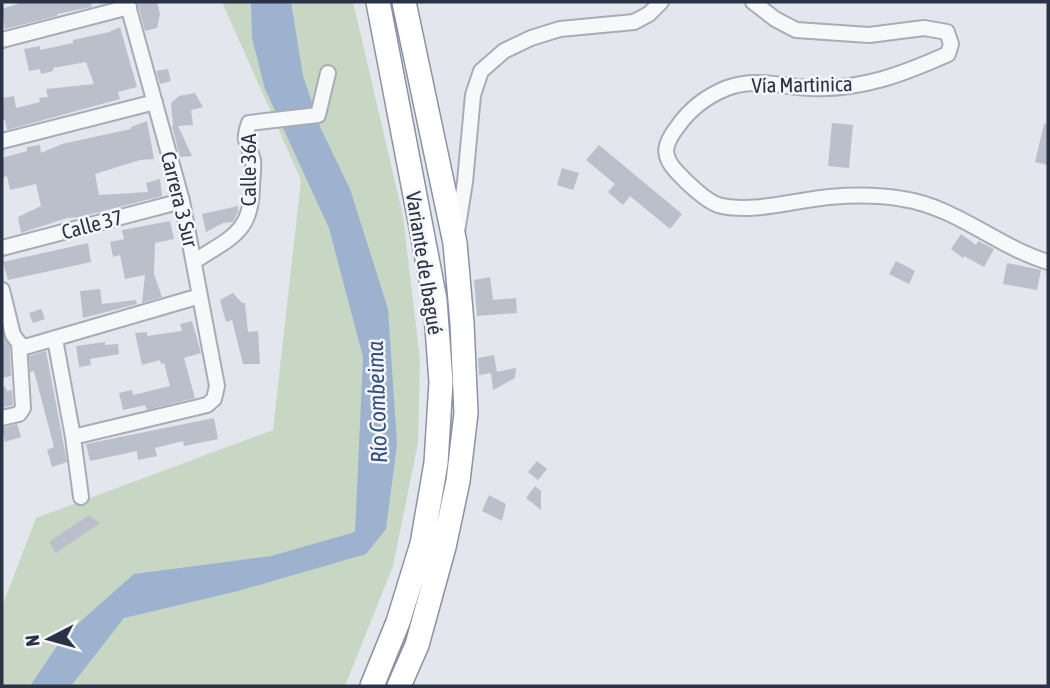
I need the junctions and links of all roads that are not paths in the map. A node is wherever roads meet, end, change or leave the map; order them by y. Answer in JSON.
{"nodes":[{"id":1,"x":378,"y":2,"type":"edge"},
{"id":2,"x":404,"y":2,"type":"edge"},
{"id":3,"x":661,"y":2,"type":"edge"},
{"id":4,"x":753,"y":2,"type":"edge"},
{"id":5,"x":128,"y":4,"type":"edge"},
{"id":6,"x":2,"y":40,"type":"edge"},
{"id":7,"x":328,"y":73,"type":"dead end"},
{"id":8,"x":155,"y":102,"type":"junction"},
{"id":9,"x":2,"y":141,"type":"edge"},
{"id":10,"x":182,"y":201,"type":"junction"},
{"id":11,"x":455,"y":243,"type":"junction"},
{"id":12,"x":2,"y":248,"type":"edge"},
{"id":13,"x":195,"y":261,"type":"junction"},
{"id":14,"x":1048,"y":262,"type":"edge"},
{"id":15,"x":2,"y":290,"type":"edge"},
{"id":16,"x":200,"y":296,"type":"junction"},
{"id":17,"x":55,"y":339,"type":"junction"},
{"id":18,"x":19,"y":343,"type":"junction"},
{"id":19,"x":2,"y":418,"type":"edge"},
{"id":20,"x":73,"y":437,"type":"junction"},
{"id":21,"x":81,"y":497,"type":"dead end"},
{"id":22,"x":372,"y":686,"type":"edge"},
{"id":23,"x":399,"y":686,"type":"edge"}],
"edges":[{"from":1,"to":22,"type":"highway","name":"Variante de Ibagué"},
{"from":2,"to":11,"type":"highway","name":"Variante de Ibagué"},
{"from":3,"to":11,"type":"street"},
{"from":4,"to":14,"type":"street","name":"Vía Martinica"},
{"from":5,"to":6,"type":"street"},
{"from":5,"to":8,"type":"street","name":"Carrera 3 Sur"},
{"from":7,"to":13,"type":"street","name":"Calle 36A"},
{"from":8,"to":9,"type":"street"},
{"from":8,"to":10,"type":"street","name":"Carrera 3 Sur"},
{"from":10,"to":12,"type":"street","name":"Calle 37"},
{"from":10,"to":13,"type":"street","name":"Carrera 3 Sur"},
{"from":11,"to":23,"type":"highway","name":"Variante de Ibagué"},
{"from":13,"to":16,"type":"street","name":"Carrera 3 Sur"},
{"from":15,"to":18,"type":"street"},
{"from":16,"to":17,"type":"street"},
{"from":16,"to":20,"type":"street","name":"Carrera 3 Sur"},
{"from":17,"to":18,"type":"street"},
{"from":17,"to":20,"type":"street"},
{"from":18,"to":19,"type":"street"},
{"from":20,"to":21,"type":"street"}]}
